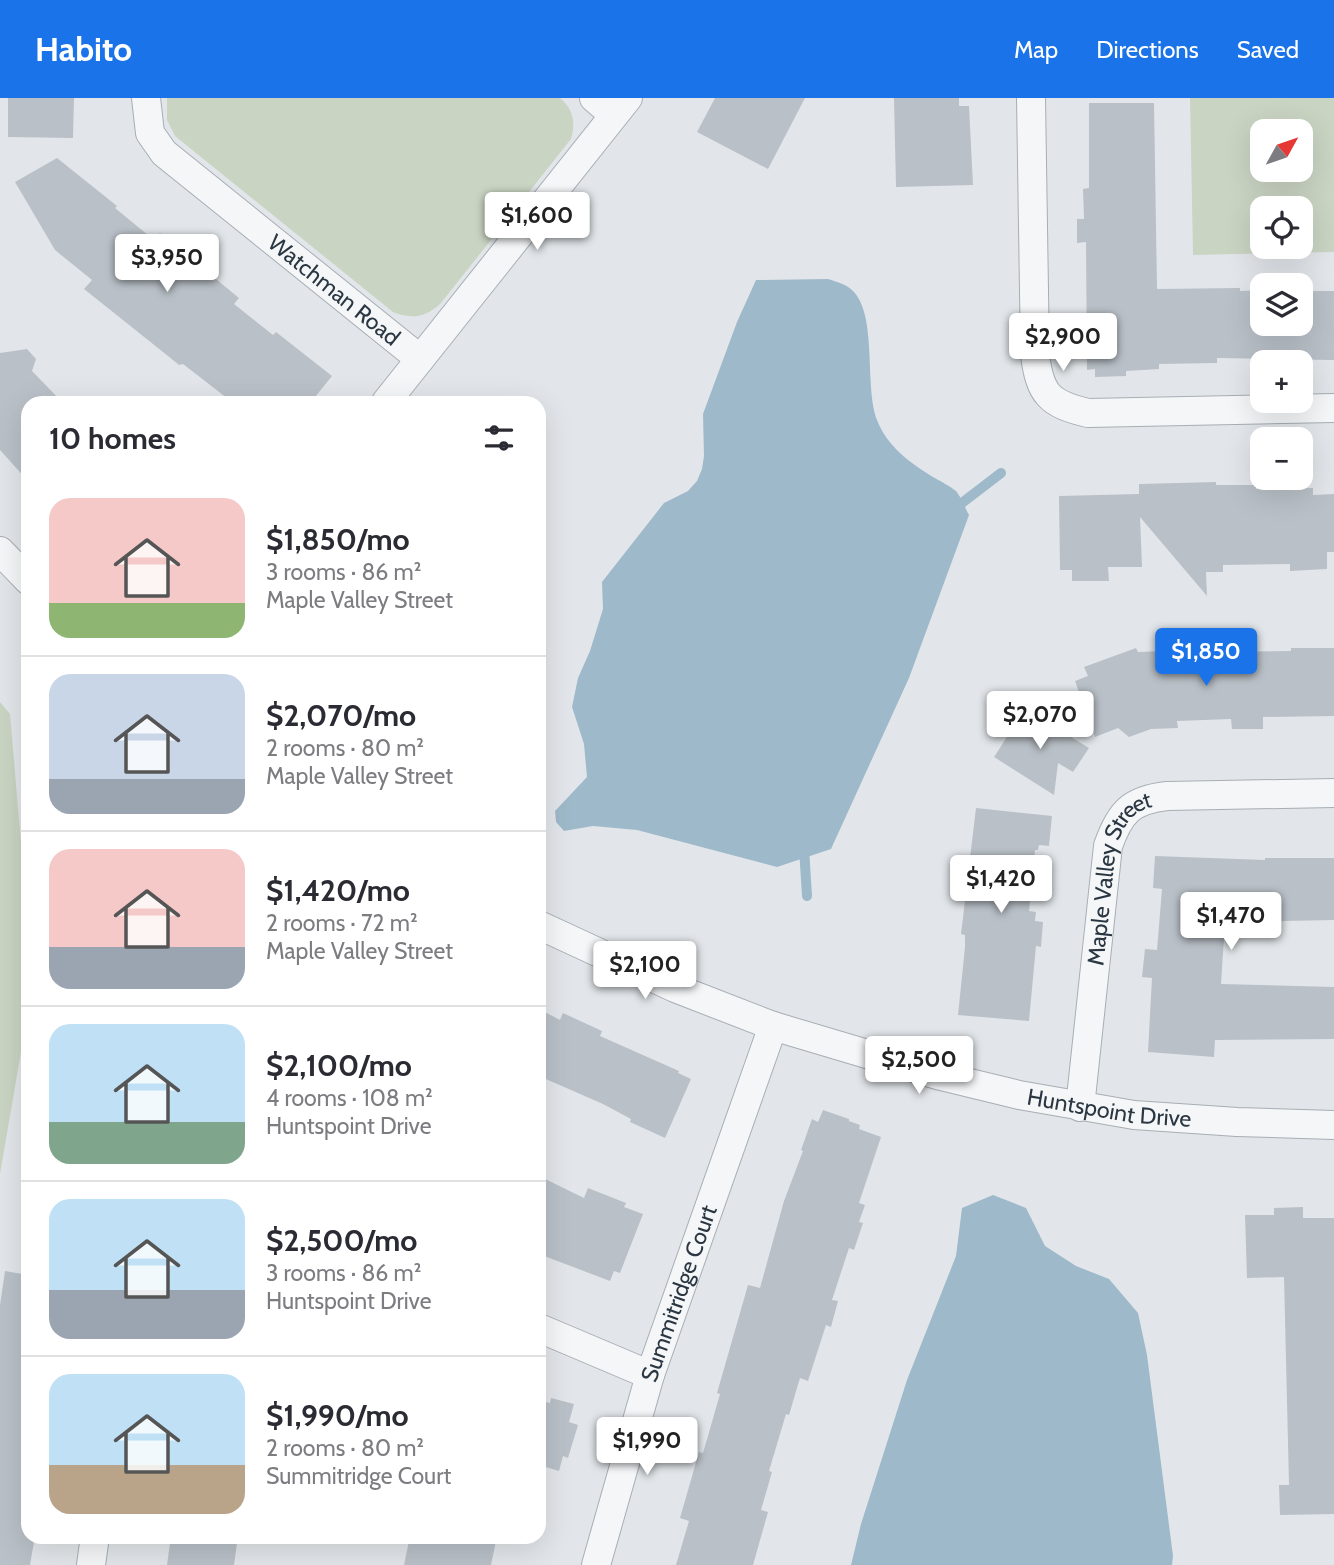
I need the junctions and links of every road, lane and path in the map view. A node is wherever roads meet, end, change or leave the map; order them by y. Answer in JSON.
{"nodes":[{"id":1,"x":146,"y":98,"type":"edge"},
{"id":2,"x":1031,"y":98,"type":"edge"},
{"id":3,"x":612,"y":104,"type":"edge"},
{"id":4,"x":420,"y":359,"type":"junction"},
{"id":5,"x":391,"y":396,"type":"edge"},
{"id":6,"x":1334,"y":408,"type":"edge"},
{"id":7,"x":0,"y":551,"type":"edge"},
{"id":8,"x":21,"y":573,"type":"edge"},
{"id":9,"x":1334,"y":793,"type":"edge"},
{"id":10,"x":546,"y":928,"type":"edge"},
{"id":11,"x":773,"y":1026,"type":"junction"},
{"id":12,"x":1080,"y":1107,"type":"junction"},
{"id":13,"x":1334,"y":1125,"type":"edge"},
{"id":14,"x":546,"y":1331,"type":"edge"},
{"id":15,"x":650,"y":1375,"type":"junction"},
{"id":16,"x":94,"y":1544,"type":"edge"},
{"id":17,"x":91,"y":1565,"type":"edge"},
{"id":18,"x":596,"y":1565,"type":"edge"}],
"edges":[{"from":1,"to":4,"type":"street","name":"Watchman Road"},
{"from":2,"to":6,"type":"street"},
{"from":3,"to":4,"type":"street","name":"Watchman Road"},
{"from":4,"to":5,"type":"street","name":"Watchman Road"},
{"from":7,"to":8,"type":"street"},
{"from":9,"to":12,"type":"street","name":"Maple Valley Street"},
{"from":10,"to":11,"type":"street","name":"Huntspoint Drive"},
{"from":11,"to":12,"type":"street","name":"Huntspoint Drive"},
{"from":11,"to":15,"type":"street","name":"Summitridge Court"},
{"from":12,"to":13,"type":"street","name":"Huntspoint Drive"},
{"from":14,"to":15,"type":"street"},
{"from":15,"to":18,"type":"street","name":"Summitridge Court"},
{"from":16,"to":17,"type":"street"}]}
